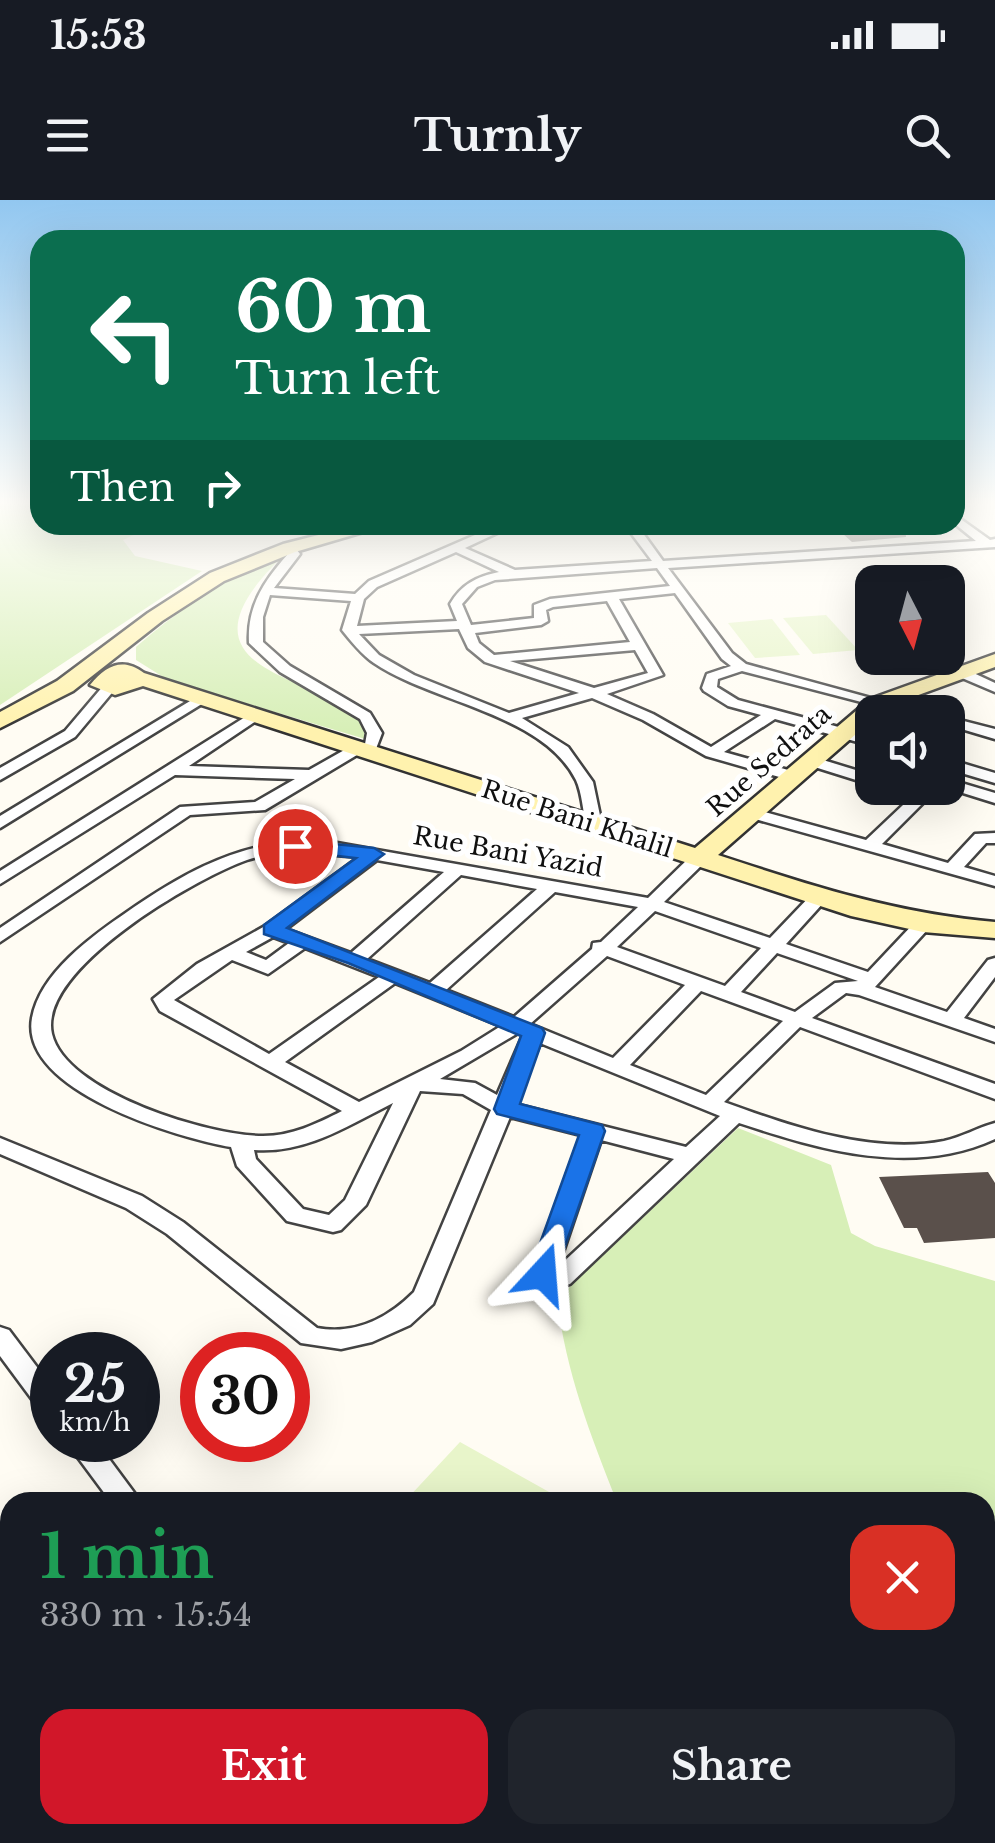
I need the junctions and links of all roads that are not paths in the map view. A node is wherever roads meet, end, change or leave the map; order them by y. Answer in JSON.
{"nodes":[{"id":1,"x":203,"y":578,"type":"edge"},
{"id":2,"x":216,"y":578,"type":"edge"},
{"id":3,"x":275,"y":578,"type":"edge"},
{"id":4,"x":385,"y":578,"type":"edge"},
{"id":5,"x":500,"y":578,"type":"edge"},
{"id":6,"x":556,"y":578,"type":"edge"},
{"id":7,"x":673,"y":578,"type":"edge"},
{"id":8,"x":680,"y":589,"type":"junction"},
{"id":9,"x":265,"y":590,"type":"junction"},
{"id":10,"x":611,"y":596,"type":"junction"},
{"id":11,"x":358,"y":598,"type":"junction"},
{"id":12,"x":569,"y":600,"type":"junction"},
{"id":13,"x":464,"y":627,"type":"junction"},
{"id":14,"x":348,"y":630,"type":"junction"},
{"id":15,"x":123,"y":640,"type":"junction"},
{"id":16,"x":640,"y":645,"type":"junction"},
{"id":17,"x":490,"y":659,"type":"junction"},
{"id":18,"x":995,"y":660,"type":"edge"},
{"id":19,"x":741,"y":667,"type":"junction"},
{"id":20,"x":965,"y":670,"type":"edge"},
{"id":21,"x":965,"y":674,"type":"edge"},
{"id":22,"x":952,"y":675,"type":"edge"},
{"id":23,"x":96,"y":678,"type":"junction"},
{"id":24,"x":995,"y":688,"type":"edge"},
{"id":25,"x":592,"y":692,"type":"junction"},
{"id":26,"x":901,"y":695,"type":"edge"},
{"id":27,"x":855,"y":698,"type":"edge"},
{"id":28,"x":200,"y":699,"type":"junction"},
{"id":29,"x":0,"y":712,"type":"edge"},
{"id":30,"x":773,"y":714,"type":"junction"},
{"id":31,"x":255,"y":717,"type":"junction"},
{"id":32,"x":507,"y":718,"type":"junction"},
{"id":33,"x":0,"y":721,"type":"edge"},
{"id":34,"x":855,"y":722,"type":"edge"},
{"id":35,"x":965,"y":726,"type":"edge"},
{"id":36,"x":842,"y":732,"type":"junction"},
{"id":37,"x":995,"y":734,"type":"edge"},
{"id":38,"x":855,"y":736,"type":"edge"},
{"id":39,"x":364,"y":749,"type":"junction"},
{"id":40,"x":711,"y":753,"type":"junction"},
{"id":41,"x":801,"y":768,"type":"junction"},
{"id":42,"x":965,"y":769,"type":"edge"},
{"id":43,"x":168,"y":770,"type":"junction"},
{"id":44,"x":0,"y":775,"type":"edge"},
{"id":45,"x":308,"y":775,"type":"junction"},
{"id":46,"x":855,"y":777,"type":"edge"},
{"id":47,"x":995,"y":778,"type":"edge"},
{"id":48,"x":965,"y":781,"type":"edge"},
{"id":49,"x":965,"y":788,"type":"edge"},
{"id":50,"x":995,"y":798,"type":"edge"},
{"id":51,"x":912,"y":805,"type":"edge"},
{"id":52,"x":750,"y":813,"type":"junction"},
{"id":53,"x":0,"y":823,"type":"edge"},
{"id":54,"x":594,"y":825,"type":"junction"},
{"id":55,"x":993,"y":835,"type":"edge"},
{"id":56,"x":870,"y":846,"type":"junction"},
{"id":57,"x":374,"y":854,"type":"junction"},
{"id":58,"x":698,"y":859,"type":"junction"},
{"id":59,"x":459,"y":868,"type":"junction"},
{"id":60,"x":954,"y":868,"type":"junction"},
{"id":61,"x":0,"y":878,"type":"edge"},
{"id":62,"x":995,"y":881,"type":"edge"},
{"id":63,"x":553,"y":884,"type":"junction"},
{"id":64,"x":819,"y":897,"type":"junction"},
{"id":65,"x":652,"y":904,"type":"junction"},
{"id":66,"x":924,"y":924,"type":"junction"},
{"id":67,"x":272,"y":930,"type":"junction"},
{"id":68,"x":995,"y":930,"type":"edge"},
{"id":69,"x":0,"y":936,"type":"edge"},
{"id":70,"x":303,"y":941,"type":"junction"},
{"id":71,"x":772,"y":946,"type":"junction"},
{"id":72,"x":600,"y":947,"type":"junction"},
{"id":73,"x":229,"y":952,"type":"junction"},
{"id":74,"x":355,"y":959,"type":"junction"},
{"id":75,"x":995,"y":964,"type":"edge"},
{"id":76,"x":394,"y":976,"type":"junction"},
{"id":77,"x":697,"y":984,"type":"junction"},
{"id":78,"x":867,"y":984,"type":"junction"},
{"id":79,"x":433,"y":991,"type":"junction"},
{"id":80,"x":727,"y":996,"type":"junction"},
{"id":81,"x":796,"y":1021,"type":"junction"},
{"id":82,"x":951,"y":1021,"type":"junction"},
{"id":83,"x":525,"y":1029,"type":"junction"},
{"id":84,"x":995,"y":1036,"type":"edge"},
{"id":85,"x":270,"y":1062,"type":"junction"},
{"id":86,"x":616,"y":1066,"type":"junction"},
{"id":87,"x":413,"y":1084,"type":"junction"},
{"id":88,"x":995,"y":1092,"type":"edge"},
{"id":89,"x":709,"y":1104,"type":"junction"},
{"id":90,"x":506,"y":1109,"type":"junction"},
{"id":91,"x":358,"y":1111,"type":"junction"},
{"id":92,"x":736,"y":1113,"type":"junction"},
{"id":93,"x":995,"y":1130,"type":"edge"},
{"id":94,"x":593,"y":1131,"type":"junction"},
{"id":95,"x":241,"y":1142,"type":"junction"},
{"id":96,"x":0,"y":1145,"type":"edge"},
{"id":97,"x":692,"y":1156,"type":"junction"},
{"id":98,"x":0,"y":1338,"type":"edge"},
{"id":99,"x":30,"y":1377,"type":"edge"},
{"id":100,"x":96,"y":1462,"type":"edge"},
{"id":101,"x":119,"y":1492,"type":"edge"}],
"edges":[{"from":1,"to":23,"type":"street"},
{"from":2,"to":15,"type":"street"},
{"from":3,"to":9,"type":"street"},
{"from":4,"to":11,"type":"street"},
{"from":5,"to":13,"type":"street"},
{"from":6,"to":12,"type":"street"},
{"from":7,"to":8,"type":"street"},
{"from":8,"to":10,"type":"street"},
{"from":8,"to":19,"type":"street"},
{"from":9,"to":11,"type":"street"},
{"from":9,"to":39,"type":"street"},
{"from":10,"to":12,"type":"street"},
{"from":10,"to":16,"type":"street"},
{"from":11,"to":14,"type":"street"},
{"from":12,"to":13,"type":"street"},
{"from":13,"to":14,"type":"street"},
{"from":13,"to":17,"type":"street"},
{"from":14,"to":32,"type":"street"},
{"from":15,"to":23,"type":"street"},
{"from":15,"to":23,"type":"street"},
{"from":16,"to":17,"type":"street"},
{"from":16,"to":25,"type":"street"},
{"from":17,"to":25,"type":"street"},
{"from":18,"to":20,"type":"street","name":"Rue Sedrata"},
{"from":19,"to":27,"type":"street"},
{"from":19,"to":30,"type":"street"},
{"from":21,"to":24,"type":"street"},
{"from":22,"to":26,"type":"street","name":"Rue Sedrata"},
{"from":23,"to":28,"type":"street","name":"Rue Bani Khalil"},
{"from":23,"to":29,"type":"street"},
{"from":23,"to":33,"type":"street"},
{"from":23,"to":44,"type":"street"},
{"from":25,"to":32,"type":"street"},
{"from":25,"to":40,"type":"street"},
{"from":28,"to":31,"type":"street","name":"Rue Bani Khalil"},
{"from":28,"to":53,"type":"street"},
{"from":30,"to":36,"type":"street"},
{"from":30,"to":40,"type":"street"},
{"from":31,"to":39,"type":"street","name":"Rue Bani Khalil"},
{"from":31,"to":43,"type":"street"},
{"from":32,"to":54,"type":"street"},
{"from":34,"to":36,"type":"street","name":"Rue Sedrata"},
{"from":35,"to":37,"type":"street"},
{"from":36,"to":38,"type":"street"},
{"from":36,"to":41,"type":"street","name":"Rue Sedrata"},
{"from":39,"to":45,"type":"street"},
{"from":39,"to":54,"type":"street","name":"Rue Bani Khalil"},
{"from":40,"to":41,"type":"street"},
{"from":41,"to":46,"type":"street"},
{"from":41,"to":52,"type":"street","name":"Rue Sedrata"},
{"from":42,"to":47,"type":"street"},
{"from":43,"to":45,"type":"street"},
{"from":43,"to":61,"type":"street"},
{"from":45,"to":69,"type":"street"},
{"from":47,"to":48,"type":"street"},
{"from":49,"to":50,"type":"street"},
{"from":51,"to":56,"type":"street"},
{"from":52,"to":56,"type":"street"},
{"from":52,"to":58,"type":"street","name":"Rue Sedrata"},
{"from":54,"to":58,"type":"street","name":"Rue Bani Khalil"},
{"from":55,"to":60,"type":"street"},
{"from":56,"to":60,"type":"street"},
{"from":57,"to":59,"type":"street","name":"Rue Bani Yazid"},
{"from":57,"to":67,"type":"street"},
{"from":57,"to":95,"type":"street","name":"Rue Bani Yazid"},
{"from":58,"to":64,"type":"street","name":"Rue Bani Khalil"},
{"from":58,"to":65,"type":"street","name":"Rue Sedrata"},
{"from":59,"to":63,"type":"street","name":"Rue Bani Yazid"},
{"from":59,"to":74,"type":"street"},
{"from":60,"to":62,"type":"street"},
{"from":63,"to":65,"type":"street","name":"Rue Bani Yazid"},
{"from":63,"to":79,"type":"street"},
{"from":64,"to":66,"type":"street","name":"Rue Bani Khalil"},
{"from":64,"to":71,"type":"street"},
{"from":65,"to":71,"type":"street","name":"Rue Bani Yazid"},
{"from":65,"to":72,"type":"street","name":"Rue Sedrata"},
{"from":66,"to":68,"type":"street","name":"Rue Bani Khalil"},
{"from":66,"to":78,"type":"street"},
{"from":67,"to":70,"type":"street"},
{"from":67,"to":73,"type":"street"},
{"from":70,"to":73,"type":"street"},
{"from":70,"to":74,"type":"street"},
{"from":71,"to":78,"type":"street","name":"Rue Bani Yazid"},
{"from":71,"to":80,"type":"street"},
{"from":72,"to":77,"type":"street"},
{"from":72,"to":83,"type":"street","name":"Rue Sedrata"},
{"from":73,"to":85,"type":"street"},
{"from":74,"to":76,"type":"street"},
{"from":75,"to":82,"type":"street"},
{"from":76,"to":79,"type":"street"},
{"from":76,"to":85,"type":"street"},
{"from":77,"to":80,"type":"street"},
{"from":77,"to":86,"type":"street"},
{"from":78,"to":81,"type":"street"},
{"from":78,"to":82,"type":"street","name":"Rue Bani Yazid"},
{"from":79,"to":83,"type":"street"},
{"from":80,"to":81,"type":"street"},
{"from":81,"to":88,"type":"street"},
{"from":81,"to":89,"type":"street"},
{"from":82,"to":84,"type":"street","name":"Rue Bani Yazid"},
{"from":83,"to":86,"type":"street"},
{"from":83,"to":87,"type":"street"},
{"from":83,"to":90,"type":"street"},
{"from":85,"to":91,"type":"street"},
{"from":86,"to":89,"type":"street"},
{"from":87,"to":90,"type":"street"},
{"from":87,"to":91,"type":"street"},
{"from":87,"to":95,"type":"street"},
{"from":89,"to":92,"type":"street"},
{"from":90,"to":94,"type":"street"},
{"from":90,"to":96,"type":"street"},
{"from":91,"to":95,"type":"street"},
{"from":92,"to":93,"type":"street"},
{"from":92,"to":97,"type":"street"},
{"from":94,"to":97,"type":"street"},
{"from":94,"to":97,"type":"street"},
{"from":98,"to":99,"type":"street"},
{"from":100,"to":101,"type":"street"}]}
